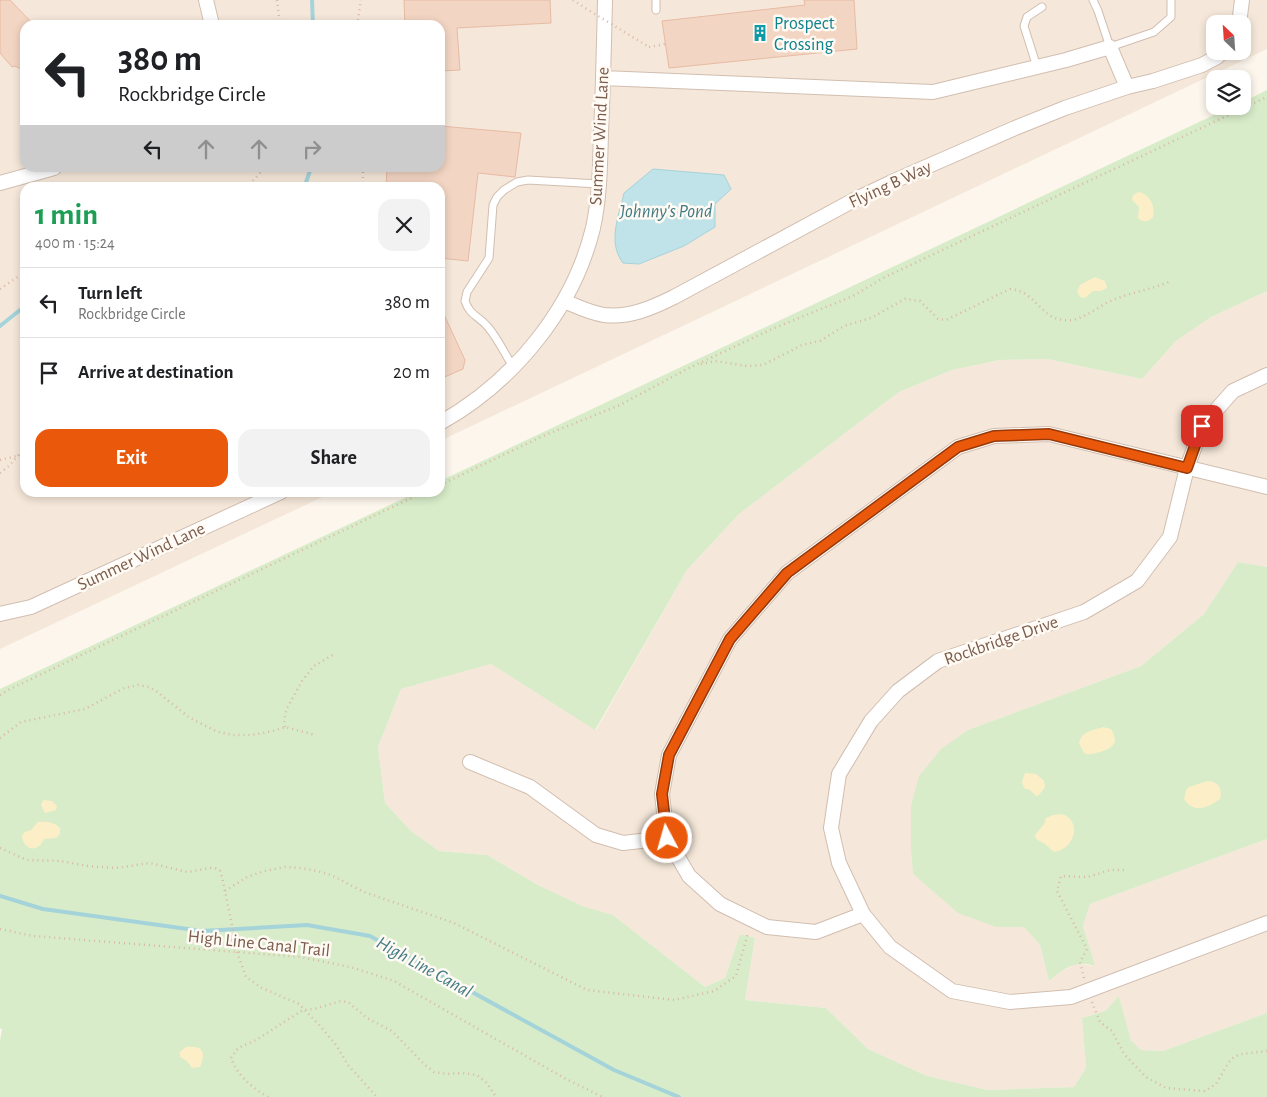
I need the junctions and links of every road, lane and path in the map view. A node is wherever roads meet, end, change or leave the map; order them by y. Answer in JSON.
{"nodes":[{"id":1,"x":206,"y":0,"type":"edge"},
{"id":2,"x":277,"y":0,"type":"edge"},
{"id":3,"x":361,"y":0,"type":"edge"},
{"id":4,"x":573,"y":0,"type":"edge"},
{"id":5,"x":605,"y":0,"type":"edge"},
{"id":6,"x":656,"y":0,"type":"edge"},
{"id":7,"x":1093,"y":0,"type":"edge"},
{"id":8,"x":1171,"y":0,"type":"edge"},
{"id":9,"x":1242,"y":0,"type":"edge"},
{"id":10,"x":1042,"y":6,"type":"dead end"},
{"id":11,"x":656,"y":10,"type":"dead end"},
{"id":12,"x":1240,"y":15,"type":"edge"},
{"id":13,"x":211,"y":20,"type":"edge"},
{"id":14,"x":279,"y":20,"type":"edge"},
{"id":15,"x":358,"y":20,"type":"edge"},
{"id":16,"x":665,"y":44,"type":"dead end"},
{"id":17,"x":1110,"y":47,"type":"junction"},
{"id":18,"x":1211,"y":60,"type":"edge"},
{"id":19,"x":1037,"y":67,"type":"junction"},
{"id":20,"x":603,"y":78,"type":"junction"},
{"id":21,"x":1128,"y":87,"type":"junction"},
{"id":22,"x":1267,"y":97,"type":"edge"},
{"id":23,"x":40,"y":172,"type":"edge"},
{"id":24,"x":261,"y":172,"type":"edge"},
{"id":25,"x":252,"y":182,"type":"edge"},
{"id":26,"x":0,"y":183,"type":"edge"},
{"id":27,"x":599,"y":184,"type":"junction"},
{"id":28,"x":20,"y":275,"type":"edge"},
{"id":29,"x":1171,"y":281,"type":"dead end"},
{"id":30,"x":0,"y":289,"type":"edge"},
{"id":31,"x":564,"y":301,"type":"junction"},
{"id":32,"x":696,"y":365,"type":"junction"},
{"id":33,"x":513,"y":368,"type":"junction"},
{"id":34,"x":1267,"y":375,"type":"edge"},
{"id":35,"x":445,"y":420,"type":"edge"},
{"id":36,"x":20,"y":453,"type":"edge"},
{"id":37,"x":20,"y":455,"type":"edge"},
{"id":38,"x":0,"y":460,"type":"edge"},
{"id":39,"x":1187,"y":468,"type":"junction"},
{"id":40,"x":0,"y":472,"type":"edge"},
{"id":41,"x":445,"y":483,"type":"edge"},
{"id":42,"x":1267,"y":487,"type":"edge"},
{"id":43,"x":270,"y":497,"type":"edge"},
{"id":44,"x":413,"y":497,"type":"edge"},
{"id":45,"x":0,"y":614,"type":"edge"},
{"id":46,"x":336,"y":653,"type":"dead end"},
{"id":47,"x":0,"y":695,"type":"edge"},
{"id":48,"x":285,"y":727,"type":"junction"},
{"id":49,"x":315,"y":734,"type":"dead end"},
{"id":50,"x":0,"y":738,"type":"edge"},
{"id":51,"x":470,"y":762,"type":"dead end"},
{"id":52,"x":667,"y":838,"type":"junction"},
{"id":53,"x":0,"y":848,"type":"edge"},
{"id":54,"x":1124,"y":870,"type":"dead end"},
{"id":55,"x":225,"y":891,"type":"junction"},
{"id":56,"x":863,"y":914,"type":"junction"},
{"id":57,"x":752,"y":920,"type":"junction"},
{"id":58,"x":232,"y":921,"type":"dead end"},
{"id":59,"x":1267,"y":924,"type":"edge"},
{"id":60,"x":0,"y":929,"type":"edge"},
{"id":61,"x":235,"y":939,"type":"dead end"},
{"id":62,"x":237,"y":952,"type":"junction"},
{"id":63,"x":1087,"y":991,"type":"junction"},
{"id":64,"x":303,"y":1010,"type":"junction"},
{"id":65,"x":1267,"y":1051,"type":"edge"},
{"id":66,"x":268,"y":1097,"type":"edge"},
{"id":67,"x":377,"y":1097,"type":"edge"},
{"id":68,"x":496,"y":1097,"type":"edge"},
{"id":69,"x":603,"y":1097,"type":"edge"}],
"edges":[{"from":1,"to":13,"type":"street"},
{"from":2,"to":14,"type":"path"},
{"from":3,"to":15,"type":"path"},
{"from":4,"to":16,"type":"path","bridge":true},
{"from":5,"to":20,"type":"street","name":"Summer Wind Lane"},
{"from":6,"to":11,"type":"lane"},
{"from":7,"to":17,"type":"lane"},
{"from":8,"to":17,"type":"lane"},
{"from":9,"to":12,"type":"street"},
{"from":10,"to":19,"type":"lane"},
{"from":17,"to":19,"type":"street"},
{"from":17,"to":21,"type":"street"},
{"from":18,"to":21,"type":"street","name":"Flying B Way"},
{"from":19,"to":20,"type":"street"},
{"from":20,"to":27,"type":"street","name":"Summer Wind Lane"},
{"from":21,"to":31,"type":"street","name":"Flying B Way"},
{"from":22,"to":32,"type":"path"},
{"from":23,"to":26,"type":"street"},
{"from":24,"to":25,"type":"path"},
{"from":27,"to":31,"type":"street","name":"Summer Wind Lane"},
{"from":27,"to":33,"type":"lane"},
{"from":28,"to":30,"type":"path"},
{"from":29,"to":32,"type":"path"},
{"from":31,"to":33,"type":"street","name":"Summer Wind Lane"},
{"from":32,"to":41,"type":"path"},
{"from":33,"to":35,"type":"street","name":"Summer Wind Lane"},
{"from":34,"to":39,"type":"street","name":"Rockbridge Drive"},
{"from":36,"to":40,"type":"path"},
{"from":37,"to":38,"type":"path","bridge":true},
{"from":39,"to":42,"type":"street"},
{"from":39,"to":52,"type":"street"},
{"from":39,"to":56,"type":"street","name":"Rockbridge Drive"},
{"from":43,"to":45,"type":"street","name":"Summer Wind Lane"},
{"from":44,"to":47,"type":"path"},
{"from":46,"to":48,"type":"path"},
{"from":48,"to":49,"type":"path"},
{"from":48,"to":50,"type":"path"},
{"from":51,"to":52,"type":"street"},
{"from":52,"to":57,"type":"street"},
{"from":53,"to":55,"type":"path"},
{"from":54,"to":63,"type":"path"},
{"from":55,"to":57,"type":"path"},
{"from":55,"to":58,"type":"path"},
{"from":56,"to":57,"type":"street"},
{"from":56,"to":63,"type":"street","name":"Rockbridge Drive"},
{"from":59,"to":63,"type":"street","name":"Rockbridge Drive"},
{"from":60,"to":62,"type":"path","name":"High Line Canal Trail"},
{"from":61,"to":62,"type":"path"},
{"from":62,"to":64,"type":"path"},
{"from":62,"to":69,"type":"path","name":"High Line Canal Trail"},
{"from":63,"to":65,"type":"path"},
{"from":64,"to":66,"type":"path"},
{"from":64,"to":67,"type":"path"},
{"from":64,"to":68,"type":"path"}]}
